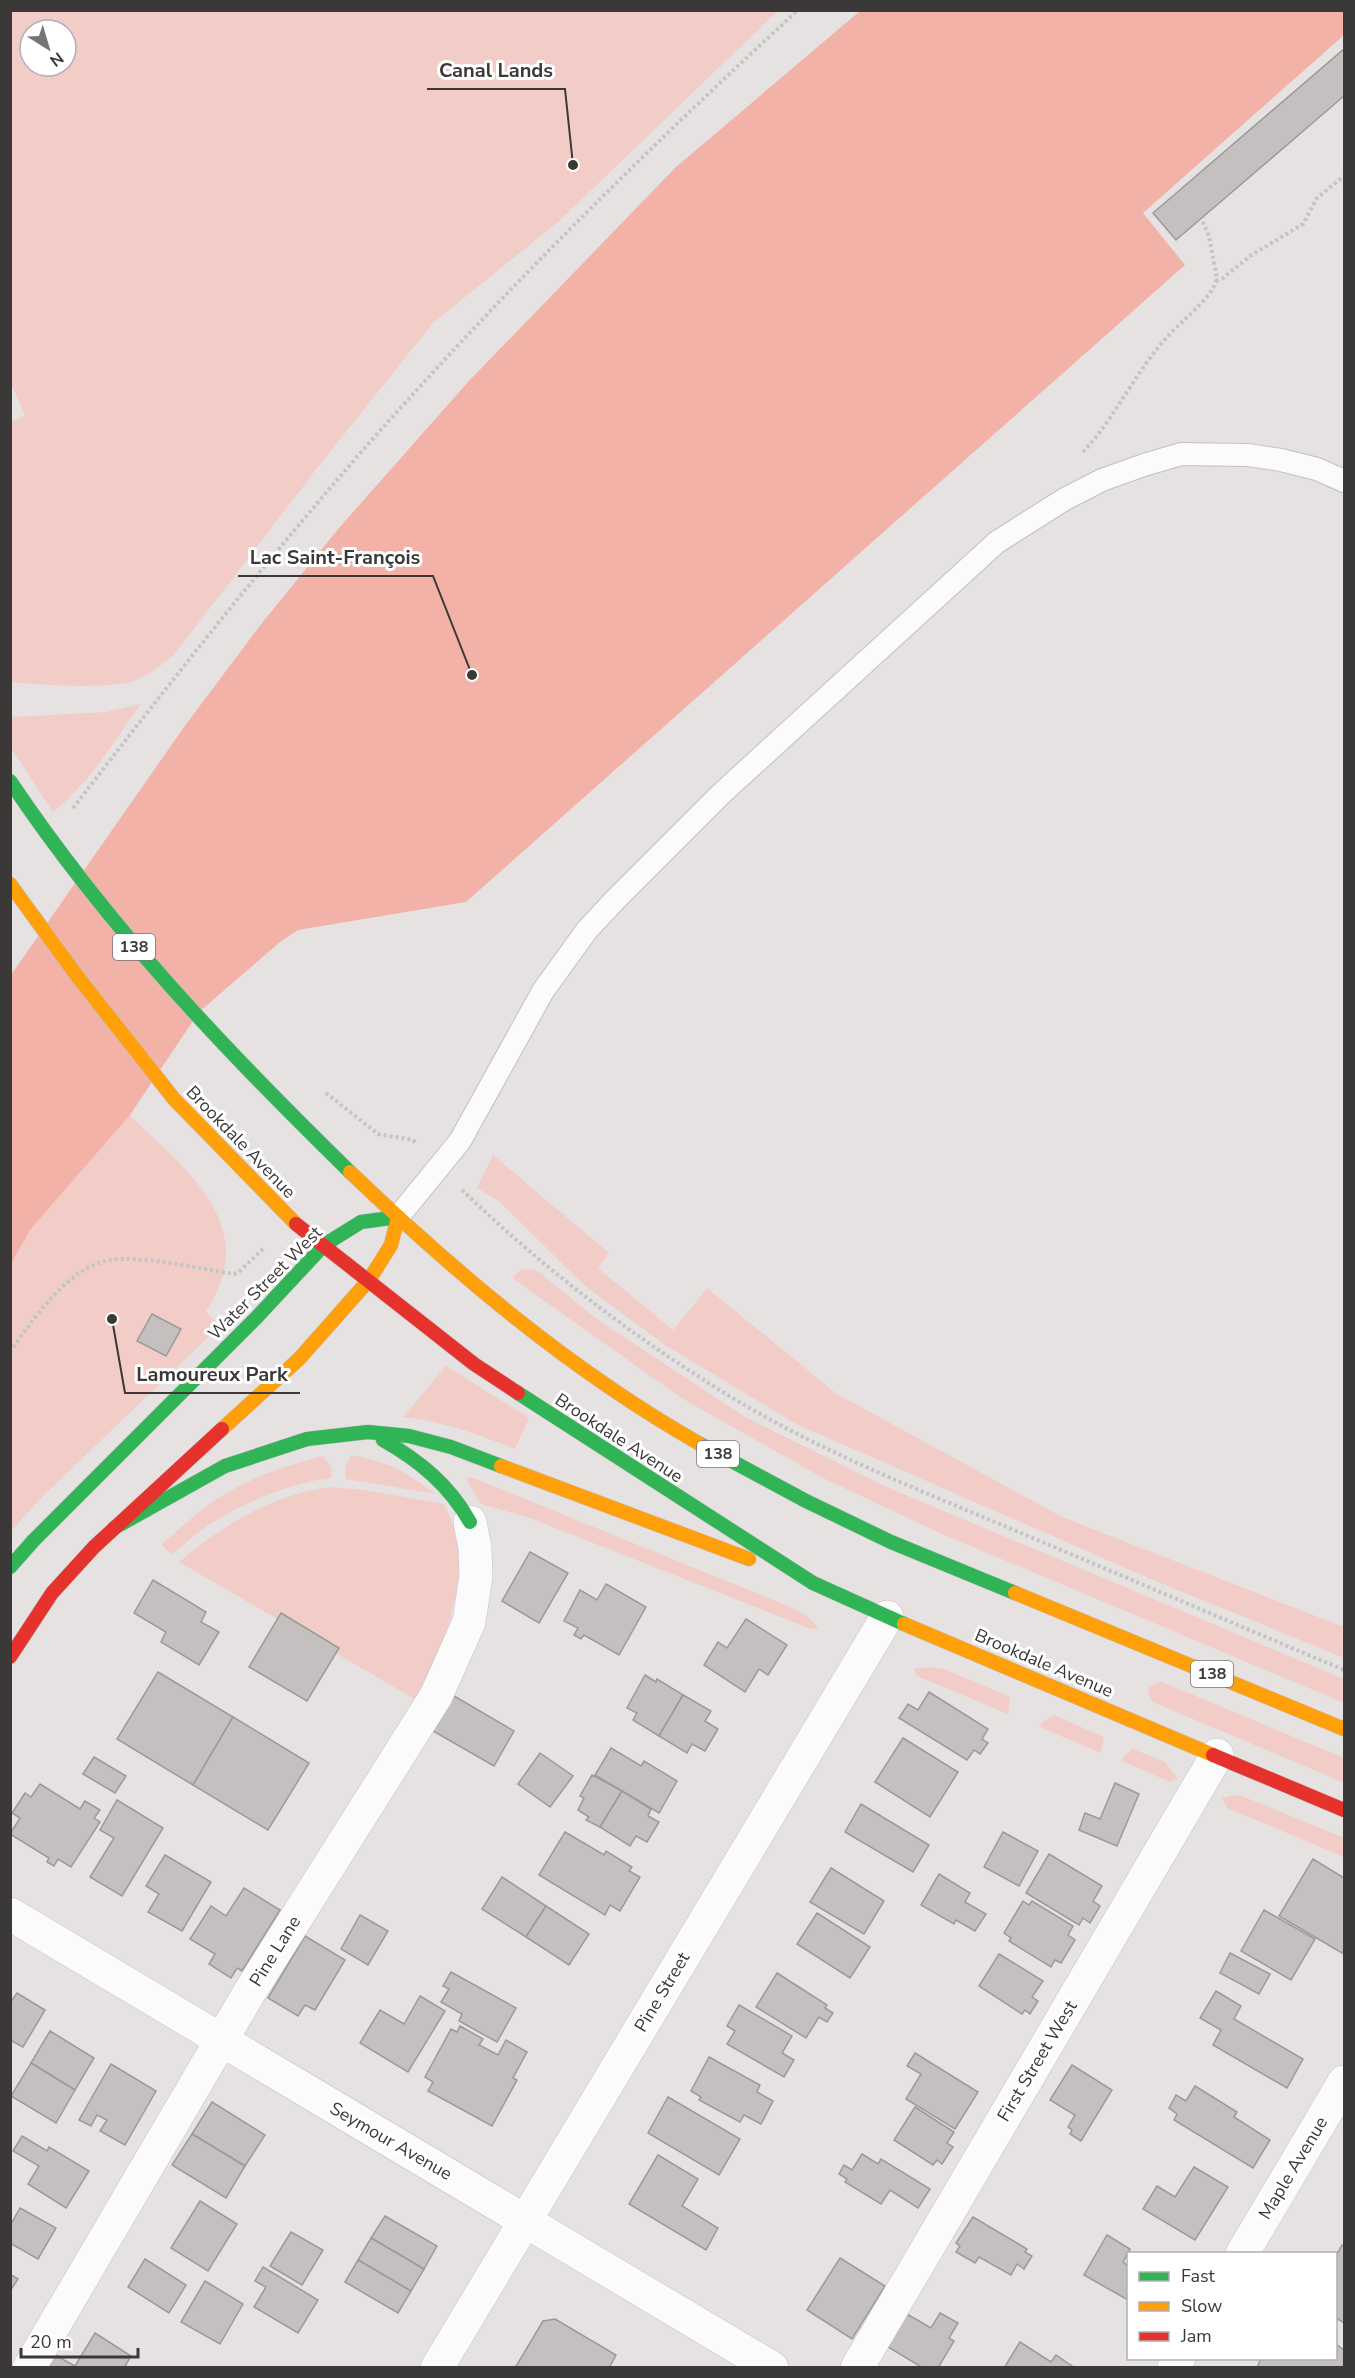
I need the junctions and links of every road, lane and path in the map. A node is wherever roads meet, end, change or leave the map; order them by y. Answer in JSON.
{"nodes":[{"id":1,"x":798,"y":10,"type":"edge"},
{"id":2,"x":1344,"y":176,"type":"edge"},
{"id":3,"x":1201,"y":219,"type":"dead end"},
{"id":4,"x":1216,"y":281,"type":"junction"},
{"id":5,"x":1077,"y":458,"type":"dead end"},
{"id":6,"x":1344,"y":481,"type":"edge"},
{"id":7,"x":10,"y":781,"type":"edge"},
{"id":8,"x":71,"y":811,"type":"dead end"},
{"id":9,"x":14,"y":890,"type":"edge"},
{"id":10,"x":318,"y":1086,"type":"dead end"},
{"id":11,"x":378,"y":1134,"type":"junction"},
{"id":12,"x":439,"y":1167,"type":"junction"},
{"id":13,"x":346,"y":1168,"type":"junction"},
{"id":14,"x":398,"y":1217,"type":"junction"},
{"id":15,"x":292,"y":1221,"type":"junction"},
{"id":16,"x":324,"y":1245,"type":"junction"},
{"id":17,"x":369,"y":1280,"type":"junction"},
{"id":18,"x":10,"y":1352,"type":"edge"},
{"id":19,"x":368,"y":1432,"type":"junction"},
{"id":20,"x":470,"y":1522,"type":"joint"},
{"id":21,"x":114,"y":1528,"type":"junction"},
{"id":22,"x":10,"y":1567,"type":"edge"},
{"id":23,"x":813,"y":1583,"type":"junction"},
{"id":24,"x":887,"y":1617,"type":"junction"},
{"id":25,"x":10,"y":1657,"type":"edge"},
{"id":26,"x":1344,"y":1670,"type":"edge"},
{"id":27,"x":1344,"y":1729,"type":"edge"},
{"id":28,"x":1217,"y":1755,"type":"junction"},
{"id":29,"x":1344,"y":1810,"type":"edge"},
{"id":30,"x":10,"y":1914,"type":"edge"},
{"id":31,"x":222,"y":2041,"type":"junction"},
{"id":32,"x":1344,"y":2082,"type":"edge"},
{"id":33,"x":525,"y":2220,"type":"junction"},
{"id":34,"x":1243,"y":2252,"type":"edge"},
{"id":35,"x":29,"y":2367,"type":"edge"},
{"id":36,"x":437,"y":2367,"type":"edge"},
{"id":37,"x":772,"y":2367,"type":"edge"},
{"id":38,"x":856,"y":2367,"type":"edge"}],
"edges":[{"from":1,"to":8,"type":"path"},
{"from":2,"to":4,"type":"path"},
{"from":3,"to":4,"type":"path"},
{"from":4,"to":5,"type":"path"},
{"from":6,"to":12,"type":"lane"},
{"from":7,"to":13,"type":"main road","name":"Brookdale Avenue","number":"138"},
{"from":9,"to":15,"type":"main road","name":"Brookdale Avenue"},
{"from":10,"to":11,"type":"path"},
{"from":11,"to":12,"type":"path"},
{"from":11,"to":13,"type":"path"},
{"from":12,"to":14,"type":"lane"},
{"from":12,"to":26,"type":"path"},
{"from":13,"to":14,"type":"main road","name":"Brookdale Avenue","number":"138"},
{"from":14,"to":16,"type":"main road","name":"Water Street West"},
{"from":14,"to":17,"type":"main road"},
{"from":14,"to":27,"type":"main road","name":"Brookdale Avenue","number":"138"},
{"from":15,"to":16,"type":"main road","name":"Brookdale Avenue"},
{"from":15,"to":18,"type":"path"},
{"from":16,"to":17,"type":"main road","name":"Brookdale Avenue"},
{"from":16,"to":22,"type":"main road","name":"Water Street West"},
{"from":17,"to":21,"type":"main road"},
{"from":17,"to":23,"type":"main road","name":"Brookdale Avenue"},
{"from":19,"to":20,"type":"main road"},
{"from":19,"to":21,"type":"main road"},
{"from":19,"to":23,"type":"main road"},
{"from":20,"to":31,"type":"street","name":"Pine Lane"},
{"from":21,"to":25,"type":"main road"},
{"from":23,"to":24,"type":"main road","name":"Brookdale Avenue"},
{"from":24,"to":28,"type":"main road","name":"Brookdale Avenue"},
{"from":24,"to":33,"type":"street","name":"Pine Street"},
{"from":28,"to":29,"type":"main road","name":"Brookdale Avenue"},
{"from":28,"to":38,"type":"street","name":"First Street West"},
{"from":30,"to":31,"type":"street","name":"Seymour Avenue"},
{"from":31,"to":33,"type":"street","name":"Seymour Avenue"},
{"from":31,"to":35,"type":"street","name":"Pine Lane"},
{"from":32,"to":34,"type":"street","name":"Maple Avenue"},
{"from":33,"to":36,"type":"street","name":"Pine Street"},
{"from":33,"to":37,"type":"street","name":"Seymour Avenue"}]}
